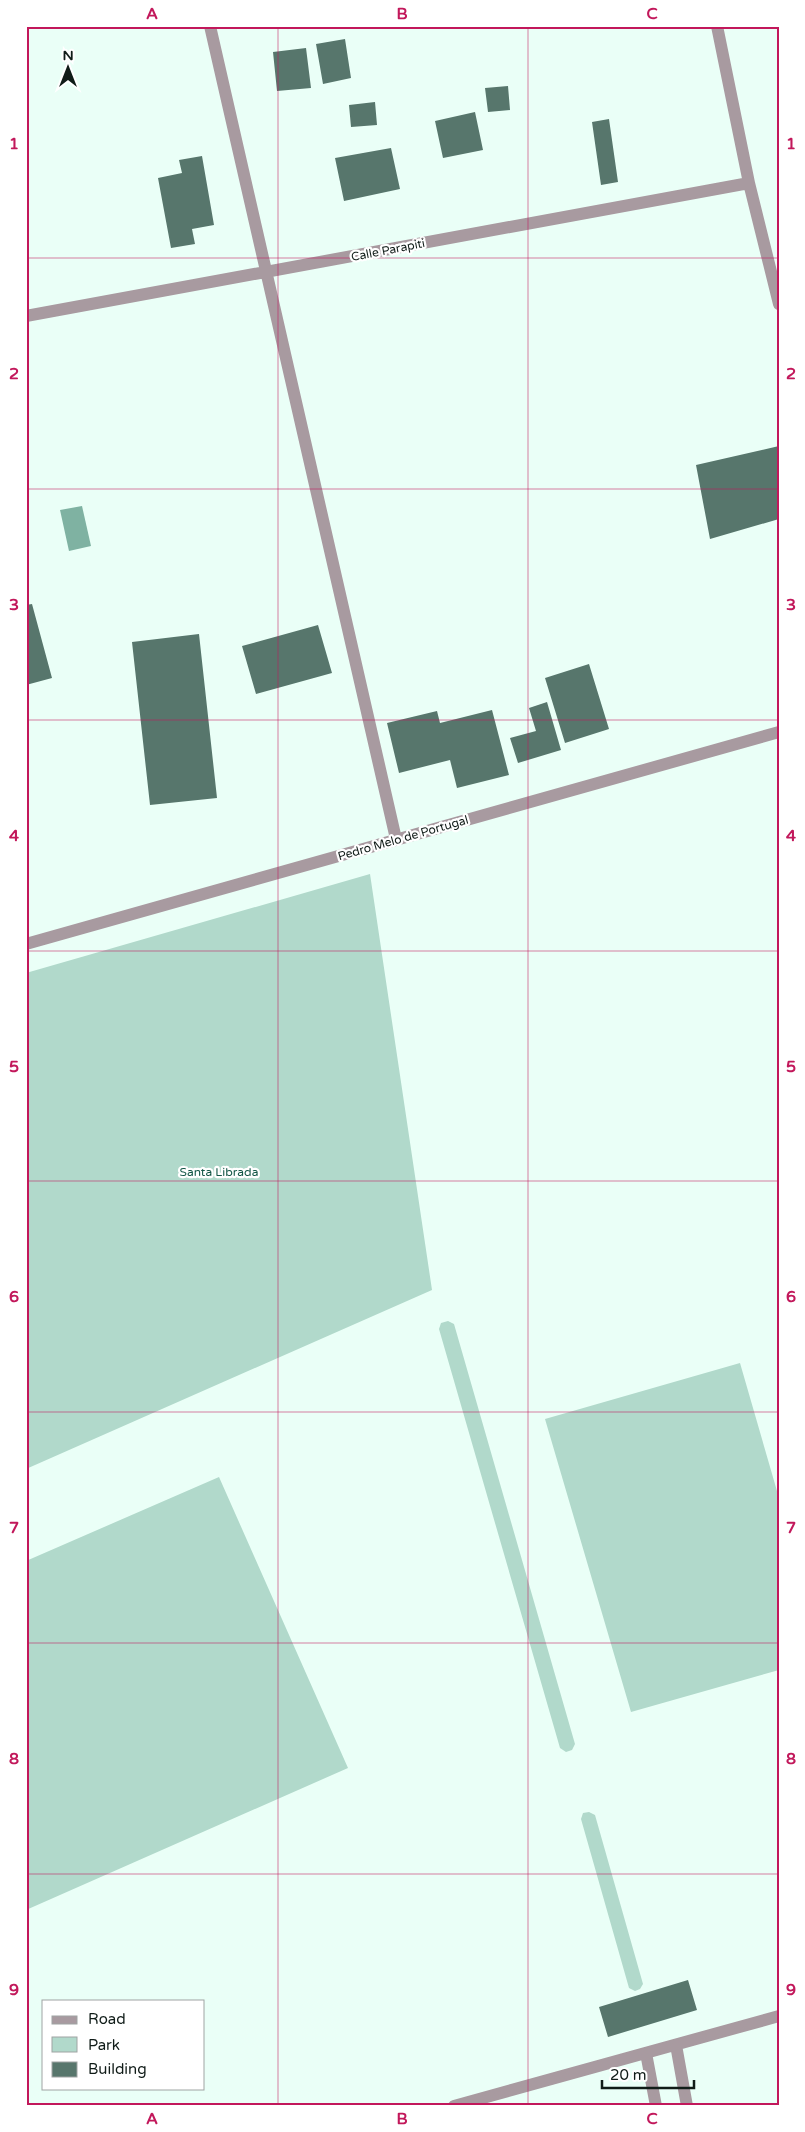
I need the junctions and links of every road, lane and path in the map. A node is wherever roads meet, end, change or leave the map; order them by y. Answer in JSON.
{"nodes":[{"id":1,"x":210,"y":26,"type":"edge"},
{"id":2,"x":717,"y":26,"type":"edge"},
{"id":3,"x":749,"y":182,"type":"junction"},
{"id":4,"x":266,"y":273,"type":"junction"},
{"id":5,"x":779,"y":304,"type":"edge"},
{"id":6,"x":26,"y":316,"type":"edge"},
{"id":7,"x":779,"y":732,"type":"edge"},
{"id":8,"x":396,"y":839,"type":"junction"},
{"id":9,"x":26,"y":944,"type":"edge"},
{"id":10,"x":779,"y":2016,"type":"edge"},
{"id":11,"x":676,"y":2045,"type":"junction"},
{"id":12,"x":646,"y":2053,"type":"junction"},
{"id":13,"x":454,"y":2106,"type":"edge"},
{"id":14,"x":656,"y":2106,"type":"edge"},
{"id":15,"x":687,"y":2106,"type":"edge"}],
"edges":[{"from":1,"to":4,"type":"street"},
{"from":2,"to":3,"type":"street"},
{"from":3,"to":4,"type":"street","name":"Calle Parapiti"},
{"from":3,"to":5,"type":"street"},
{"from":4,"to":6,"type":"street","name":"Calle Parapiti"},
{"from":4,"to":8,"type":"street"},
{"from":7,"to":8,"type":"street","name":"Pedro Melo de Portugal"},
{"from":8,"to":9,"type":"street","name":"Pedro Melo de Portugal"},
{"from":10,"to":11,"type":"street"},
{"from":11,"to":12,"type":"street"},
{"from":11,"to":15,"type":"street"},
{"from":12,"to":13,"type":"street"},
{"from":12,"to":14,"type":"street"}]}
